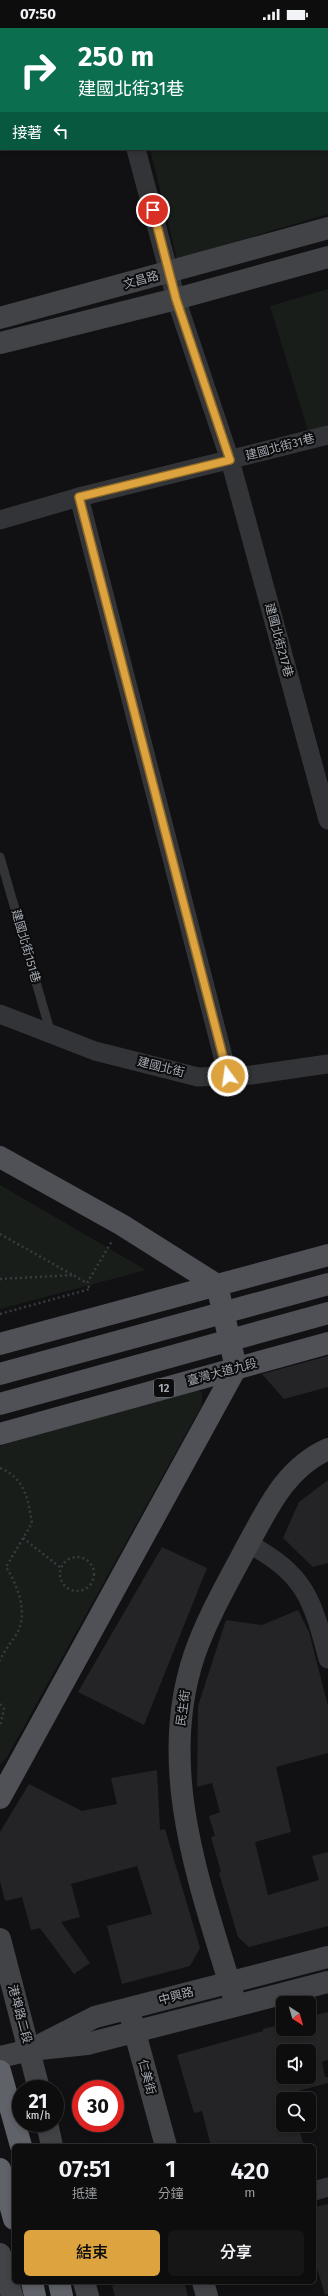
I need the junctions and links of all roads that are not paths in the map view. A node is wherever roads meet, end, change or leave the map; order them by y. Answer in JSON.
{"nodes":[{"id":1,"x":136,"y":150,"type":"edge"},
{"id":2,"x":328,"y":228,"type":"edge"},
{"id":3,"x":328,"y":257,"type":"edge"},
{"id":4,"x":170,"y":272,"type":"junction"},
{"id":5,"x":176,"y":299,"type":"junction"},
{"id":6,"x":0,"y":318,"type":"edge"},
{"id":7,"x":0,"y":343,"type":"edge"},
{"id":8,"x":328,"y":435,"type":"edge"},
{"id":9,"x":230,"y":460,"type":"junction"},
{"id":10,"x":79,"y":497,"type":"junction"},
{"id":11,"x":0,"y":520,"type":"edge"},
{"id":12,"x":328,"y":820,"type":"edge"},
{"id":13,"x":0,"y":857,"type":"edge"},
{"id":14,"x":0,"y":1014,"type":"edge"},
{"id":15,"x":51,"y":1035,"type":"junction"},
{"id":16,"x":328,"y":1064,"type":"edge"},
{"id":17,"x":228,"y":1076,"type":"junction"},
{"id":18,"x":0,"y":1157,"type":"edge"},
{"id":19,"x":328,"y":1255,"type":"edge"},
{"id":20,"x":328,"y":1284,"type":"edge"},
{"id":21,"x":217,"y":1285,"type":"junction"},
{"id":22,"x":223,"y":1312,"type":"junction"},
{"id":23,"x":328,"y":1313,"type":"edge"},
{"id":24,"x":230,"y":1340,"type":"junction"},
{"id":25,"x":328,"y":1342,"type":"edge"},
{"id":26,"x":0,"y":1344,"type":"edge"},
{"id":27,"x":236,"y":1368,"type":"junction"},
{"id":28,"x":0,"y":1374,"type":"edge"},
{"id":29,"x":0,"y":1404,"type":"edge"},
{"id":30,"x":0,"y":1434,"type":"edge"},
{"id":31,"x":328,"y":1449,"type":"edge"},
{"id":32,"x":249,"y":1544,"type":"junction"},
{"id":33,"x":328,"y":1659,"type":"edge"},
{"id":34,"x":0,"y":1798,"type":"edge"},
{"id":35,"x":0,"y":1939,"type":"edge"},
{"id":36,"x":328,"y":1957,"type":"edge"},
{"id":37,"x":229,"y":1982,"type":"junction"},
{"id":38,"x":328,"y":1982,"type":"edge"},
{"id":39,"x":236,"y":2005,"type":"junction"},
{"id":40,"x":128,"y":2009,"type":"junction"},
{"id":41,"x":134,"y":2032,"type":"junction"},
{"id":42,"x":30,"y":2050,"type":"junction"},
{"id":43,"x":0,"y":2058,"type":"edge"},
{"id":44,"x":0,"y":2071,"type":"edge"},
{"id":45,"x":37,"y":2080,"type":"edge"},
{"id":46,"x":49,"y":2132,"type":"edge"},
{"id":47,"x":20,"y":2144,"type":"edge"},
{"id":48,"x":52,"y":2144,"type":"edge"},
{"id":49,"x":165,"y":2144,"type":"edge"},
{"id":50,"x":0,"y":2169,"type":"edge"},
{"id":51,"x":328,"y":2187,"type":"edge"},
{"id":52,"x":316,"y":2190,"type":"edge"},
{"id":53,"x":12,"y":2212,"type":"edge"},
{"id":54,"x":0,"y":2254,"type":"edge"},
{"id":55,"x":12,"y":2279,"type":"edge"},
{"id":56,"x":59,"y":2284,"type":"edge"},
{"id":57,"x":85,"y":2284,"type":"edge"},
{"id":58,"x":204,"y":2284,"type":"edge"},
{"id":59,"x":16,"y":2287,"type":"edge"},
{"id":60,"x":36,"y":2296,"type":"edge"},
{"id":61,"x":62,"y":2296,"type":"edge"},
{"id":62,"x":88,"y":2296,"type":"edge"},
{"id":63,"x":207,"y":2296,"type":"edge"}],
"edges":[{"from":1,"to":4,"type":"street","name":"建國北街217巷"},
{"from":2,"to":4,"type":"street","name":"文昌路"},
{"from":3,"to":5,"type":"street"},
{"from":4,"to":5,"type":"street","name":"建國北街217巷"},
{"from":4,"to":6,"type":"street","name":"文昌路"},
{"from":5,"to":7,"type":"street"},
{"from":5,"to":9,"type":"street","name":"建國北街217巷"},
{"from":8,"to":9,"type":"street","name":"建國北街31巷"},
{"from":9,"to":10,"type":"street","name":"建國北街31巷"},
{"from":9,"to":12,"type":"street","name":"建國北街217巷"},
{"from":10,"to":11,"type":"street","name":"建國北街31巷"},
{"from":10,"to":17,"type":"street"},
{"from":13,"to":15,"type":"lane","name":"建國北街151巷"},
{"from":14,"to":15,"type":"street","name":"建國北街"},
{"from":15,"to":17,"type":"street","name":"建國北街"},
{"from":16,"to":17,"type":"street","name":"建國北街"},
{"from":18,"to":21,"type":"main road"},
{"from":19,"to":21,"type":"main road"},
{"from":20,"to":22,"type":"main road"},
{"from":21,"to":22,"type":"main road"},
{"from":21,"to":26,"type":"main road"},
{"from":22,"to":24,"type":"main road"},
{"from":22,"to":28,"type":"main road"},
{"from":23,"to":24,"type":"main road","number":"12"},
{"from":24,"to":27,"type":"main road"},
{"from":24,"to":29,"type":"main road","number":"12"},
{"from":25,"to":27,"type":"main road","name":"臺灣大道九段","number":"12"},
{"from":27,"to":30,"type":"main road","name":"臺灣大道九段","number":"12"},
{"from":27,"to":34,"type":"main road"},
{"from":31,"to":32,"type":"street","name":"民生街"},
{"from":32,"to":33,"type":"street"},
{"from":32,"to":37,"type":"street","name":"民生街"},
{"from":35,"to":42,"type":"street","name":"港埠路二段"},
{"from":36,"to":37,"type":"street","name":"中興路"},
{"from":37,"to":39,"type":"street","name":"民生街"},
{"from":37,"to":40,"type":"street","name":"中興路"},
{"from":38,"to":39,"type":"street","name":"中興路"},
{"from":39,"to":41,"type":"street","name":"中興路"},
{"from":40,"to":41,"type":"street","name":"仁美街"},
{"from":40,"to":42,"type":"street","name":"中興路"},
{"from":41,"to":42,"type":"street","name":"中興路"},
{"from":41,"to":49,"type":"street","name":"仁美街"},
{"from":42,"to":43,"type":"street","name":"中興路"},
{"from":42,"to":45,"type":"street","name":"港埠路二段"},
{"from":44,"to":47,"type":"highway"},
{"from":46,"to":48,"type":"street"},
{"from":50,"to":53,"type":"highway"},
{"from":51,"to":52,"type":"street"},
{"from":54,"to":55,"type":"street"},
{"from":56,"to":61,"type":"highway"},
{"from":57,"to":62,"type":"street"},
{"from":58,"to":63,"type":"street"},
{"from":59,"to":60,"type":"highway"}]}
